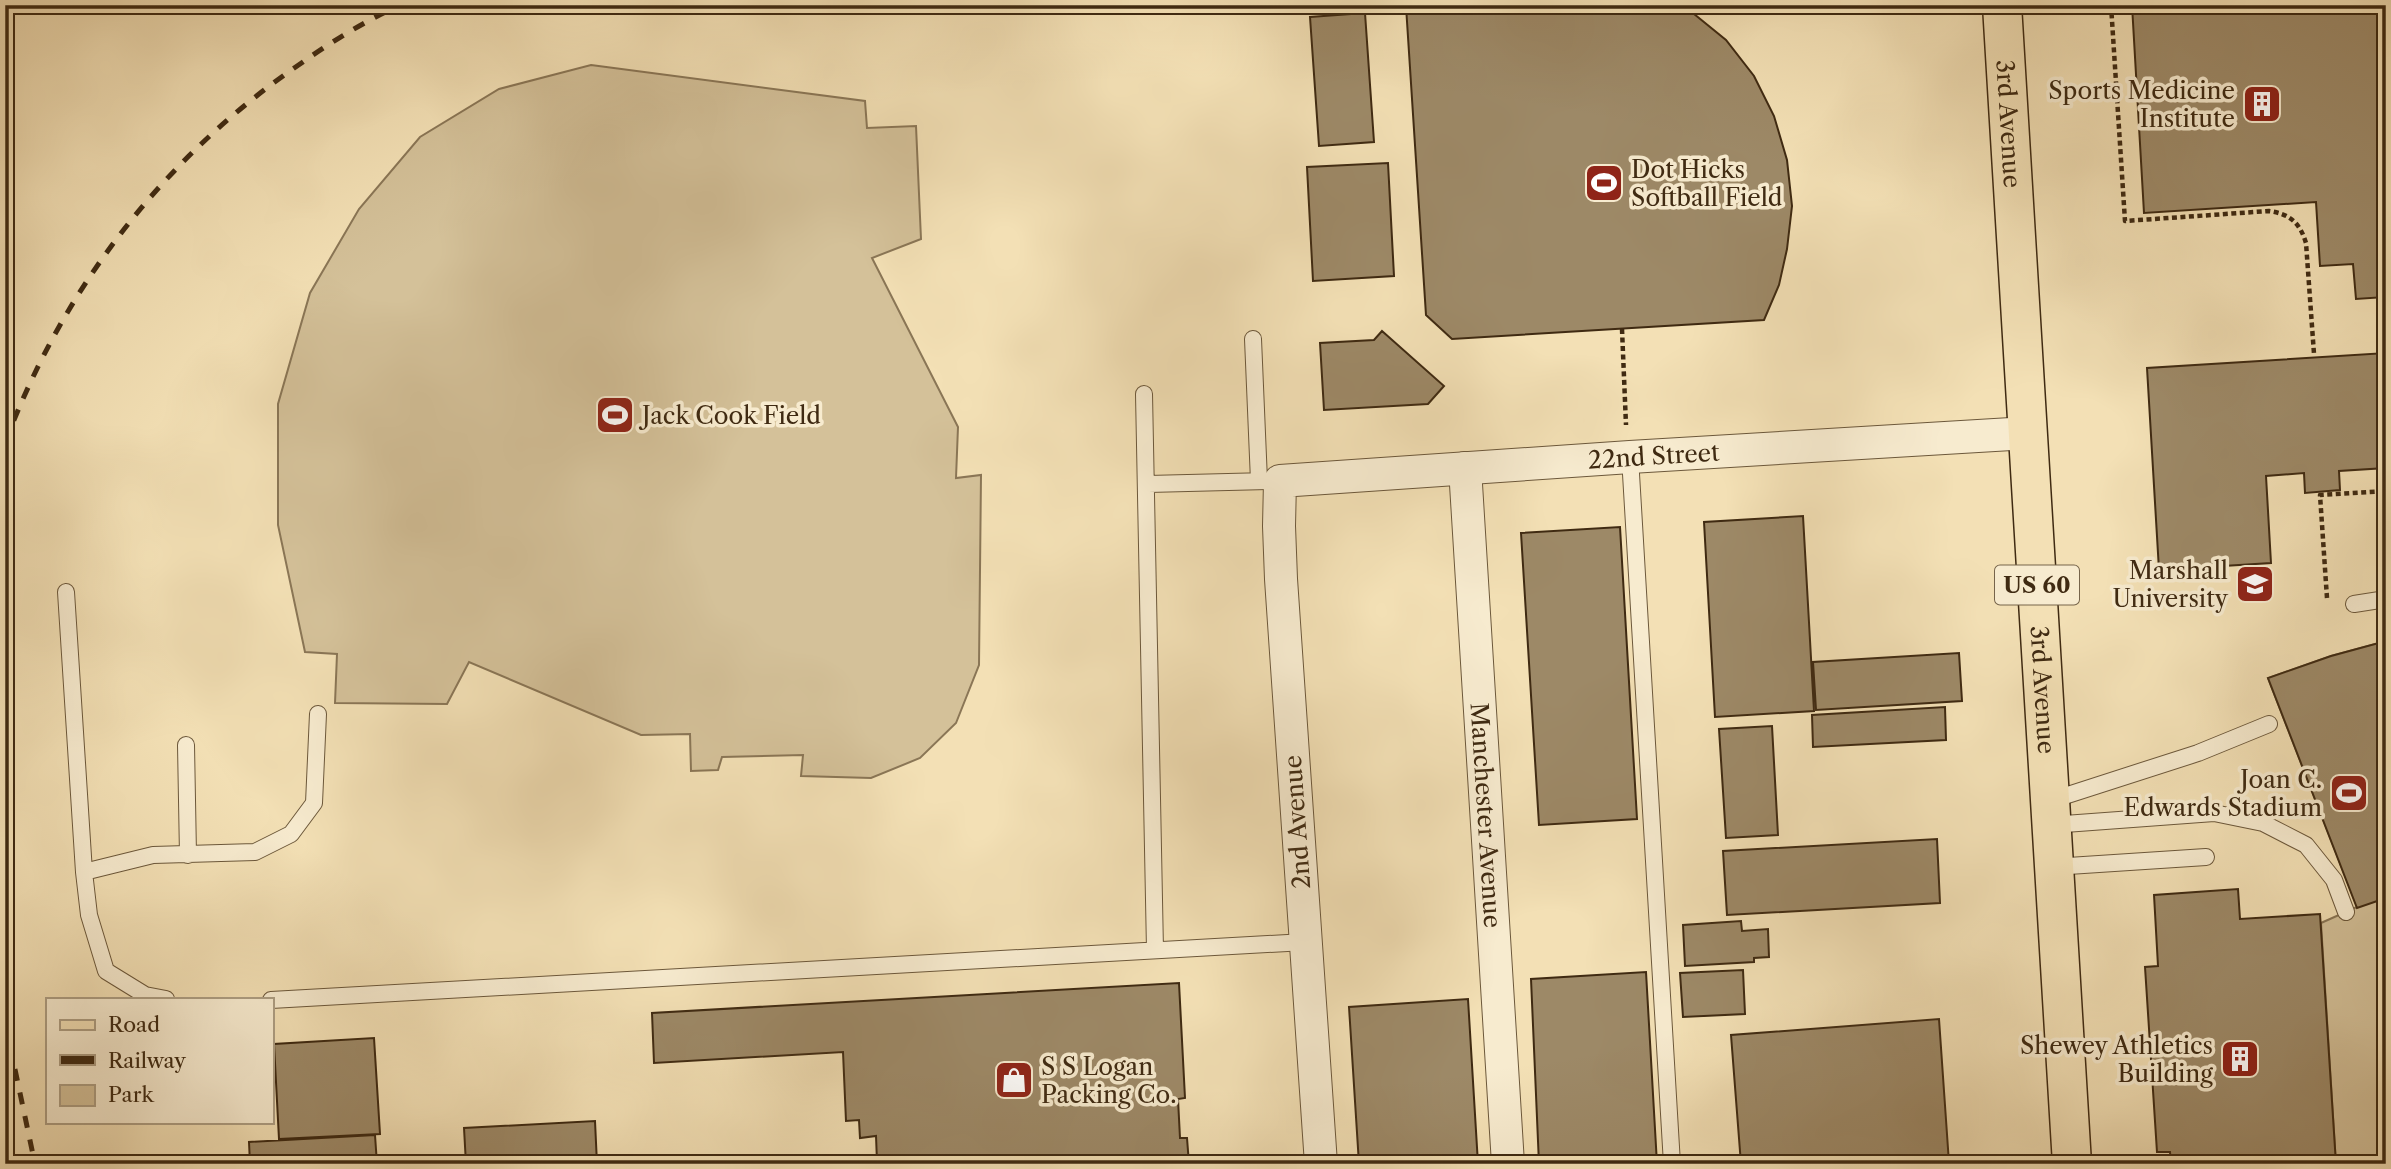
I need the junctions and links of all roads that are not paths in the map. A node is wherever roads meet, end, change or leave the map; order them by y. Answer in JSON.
{"nodes":[{"id":1,"x":2001,"y":5,"type":"edge"},
{"id":2,"x":1253,"y":340,"type":"dead end"},
{"id":3,"x":1144,"y":394,"type":"dead end"},
{"id":4,"x":2028,"y":433,"type":"junction"},
{"id":5,"x":1628,"y":444,"type":"junction"},
{"id":6,"x":1465,"y":468,"type":"junction"},
{"id":7,"x":1270,"y":481,"type":"junction"},
{"id":8,"x":1148,"y":484,"type":"junction"},
{"id":9,"x":66,"y":592,"type":"dead end"},
{"id":10,"x":2386,"y":599,"type":"edge"},
{"id":11,"x":2354,"y":604,"type":"dead end"},
{"id":12,"x":317,"y":714,"type":"dead end"},
{"id":13,"x":2269,"y":724,"type":"dead end"},
{"id":14,"x":186,"y":745,"type":"dead end"},
{"id":15,"x":2050,"y":813,"type":"junction"},
{"id":16,"x":188,"y":855,"type":"junction"},
{"id":17,"x":2206,"y":857,"type":"dead end"},
{"id":18,"x":2053,"y":867,"type":"junction"},
{"id":19,"x":84,"y":872,"type":"junction"},
{"id":20,"x":2346,"y":912,"type":"dead end"},
{"id":21,"x":1305,"y":942,"type":"junction"},
{"id":22,"x":1156,"y":950,"type":"junction"},
{"id":23,"x":161,"y":998,"type":"edge"},
{"id":24,"x":273,"y":1000,"type":"edge"},
{"id":25,"x":1321,"y":1164,"type":"edge"},
{"id":26,"x":1508,"y":1164,"type":"edge"},
{"id":27,"x":1672,"y":1164,"type":"edge"},
{"id":28,"x":2072,"y":1164,"type":"edge"}],
"edges":[{"from":1,"to":4,"type":"main road","name":"3rd Avenue","number":"US 60"},
{"from":2,"to":7,"type":"lane"},
{"from":3,"to":8,"type":"lane"},
{"from":4,"to":5,"type":"street","name":"22nd Street"},
{"from":4,"to":15,"type":"main road","name":"3rd Avenue","number":"US 60"},
{"from":5,"to":6,"type":"street","name":"22nd Street"},
{"from":5,"to":27,"type":"lane"},
{"from":6,"to":7,"type":"street","name":"22nd Street"},
{"from":6,"to":26,"type":"street","name":"Manchester Avenue"},
{"from":7,"to":8,"type":"lane"},
{"from":7,"to":21,"type":"street","name":"2nd Avenue"},
{"from":8,"to":22,"type":"lane"},
{"from":9,"to":19,"type":"lane"},
{"from":10,"to":11,"type":"lane"},
{"from":12,"to":16,"type":"lane"},
{"from":13,"to":15,"type":"lane"},
{"from":14,"to":16,"type":"lane"},
{"from":15,"to":18,"type":"main road","name":"3rd Avenue","number":"US 60"},
{"from":15,"to":20,"type":"lane"},
{"from":16,"to":19,"type":"lane"},
{"from":17,"to":18,"type":"lane"},
{"from":18,"to":28,"type":"main road","name":"3rd Avenue","number":"US 60"},
{"from":19,"to":23,"type":"lane"},
{"from":21,"to":22,"type":"lane"},
{"from":21,"to":25,"type":"street","name":"2nd Avenue"},
{"from":22,"to":24,"type":"lane"}]}
